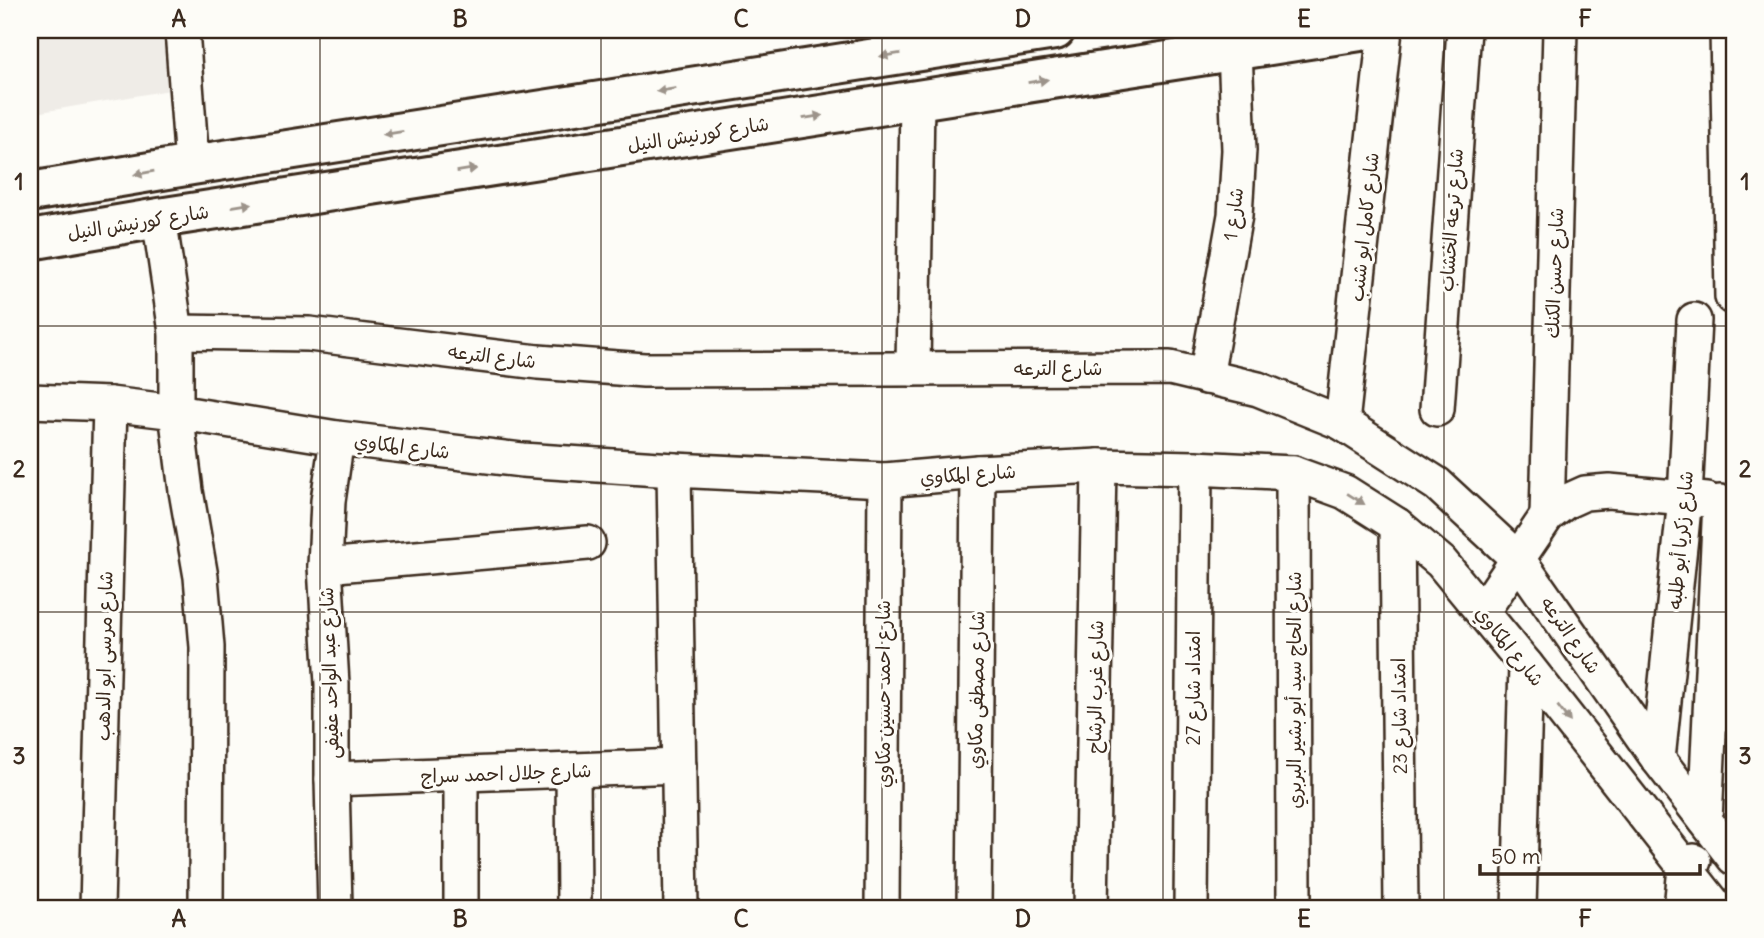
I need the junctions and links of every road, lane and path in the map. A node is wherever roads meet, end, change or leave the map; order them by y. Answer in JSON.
{"nodes":[{"id":1,"x":181,"y":30,"type":"edge"},
{"id":2,"x":1055,"y":30,"type":"edge"},
{"id":3,"x":1367,"y":30,"type":"edge"},
{"id":4,"x":1385,"y":30,"type":"edge"},
{"id":5,"x":1464,"y":30,"type":"edge"},
{"id":6,"x":1560,"y":30,"type":"edge"},
{"id":7,"x":1727,"y":30,"type":"edge"},
{"id":8,"x":994,"y":34,"type":"edge"},
{"id":9,"x":1235,"y":50,"type":"junction"},
{"id":10,"x":917,"y":100,"type":"junction"},
{"id":11,"x":192,"y":165,"type":"junction"},
{"id":12,"x":30,"y":192,"type":"edge"},
{"id":13,"x":159,"y":218,"type":"junction"},
{"id":14,"x":30,"y":240,"type":"edge"},
{"id":15,"x":1732,"y":297,"type":"dead end"},
{"id":16,"x":1694,"y":320,"type":"dead end"},
{"id":17,"x":176,"y":332,"type":"junction"},
{"id":18,"x":913,"y":369,"type":"junction"},
{"id":19,"x":1206,"y":377,"type":"junction"},
{"id":20,"x":30,"y":401,"type":"edge"},
{"id":21,"x":110,"y":404,"type":"junction"},
{"id":22,"x":1437,"y":410,"type":"dead end"},
{"id":23,"x":176,"y":412,"type":"junction"},
{"id":24,"x":1342,"y":424,"type":"junction"},
{"id":25,"x":337,"y":438,"type":"junction"},
{"id":26,"x":1099,"y":467,"type":"junction"},
{"id":27,"x":1195,"y":467,"type":"junction"},
{"id":28,"x":674,"y":470,"type":"junction"},
{"id":29,"x":978,"y":472,"type":"junction"},
{"id":30,"x":1293,"y":472,"type":"junction"},
{"id":31,"x":885,"y":480,"type":"junction"},
{"id":32,"x":1685,"y":498,"type":"junction"},
{"id":33,"x":1727,"y":502,"type":"edge"},
{"id":34,"x":1547,"y":516,"type":"junction"},
{"id":35,"x":1397,"y":525,"type":"junction"},
{"id":36,"x":589,"y":543,"type":"dead end"},
{"id":37,"x":1518,"y":559,"type":"junction"},
{"id":38,"x":325,"y":566,"type":"junction"},
{"id":39,"x":1482,"y":612,"type":"junction"},
{"id":40,"x":1525,"y":665,"type":"junction"},
{"id":41,"x":1658,"y":759,"type":"junction"},
{"id":42,"x":679,"y":766,"type":"junction"},
{"id":43,"x":573,"y":770,"type":"junction"},
{"id":44,"x":461,"y":774,"type":"junction"},
{"id":45,"x":332,"y":779,"type":"junction"},
{"id":46,"x":1720,"y":840,"type":"edge"},
{"id":47,"x":1685,"y":868,"type":"junction"},
{"id":48,"x":97,"y":908,"type":"edge"},
{"id":49,"x":205,"y":908,"type":"edge"},
{"id":50,"x":335,"y":908,"type":"edge"},
{"id":51,"x":461,"y":908,"type":"edge"},
{"id":52,"x":574,"y":908,"type":"edge"},
{"id":53,"x":681,"y":908,"type":"edge"},
{"id":54,"x":882,"y":908,"type":"edge"},
{"id":55,"x":974,"y":908,"type":"edge"},
{"id":56,"x":1091,"y":908,"type":"edge"},
{"id":57,"x":1191,"y":908,"type":"edge"},
{"id":58,"x":1294,"y":908,"type":"edge"},
{"id":59,"x":1401,"y":908,"type":"edge"},
{"id":60,"x":1519,"y":908,"type":"edge"},
{"id":61,"x":1681,"y":908,"type":"edge"},
{"id":62,"x":1717,"y":908,"type":"edge"}],
"edges":[{"from":1,"to":11,"type":"street"},
{"from":2,"to":8,"type":"highway"},
{"from":3,"to":9,"type":"highway","name":"شارع كورنيش النيل"},
{"from":4,"to":24,"type":"street","name":"شارع كامل ابو شنب"},
{"from":5,"to":22,"type":"street","name":"شارع ترعه الخشاب"},
{"from":6,"to":34,"type":"street","name":"شارع حسن الكنك"},
{"from":7,"to":15,"type":"street"},
{"from":8,"to":11,"type":"highway","one_way":true},
{"from":10,"to":9,"type":"highway","name":"شارع كورنيش النيل","one_way":true},
{"from":9,"to":19,"type":"street","name":"شارع 1"},
{"from":13,"to":10,"type":"highway","name":"شارع كورنيش النيل","one_way":true},
{"from":10,"to":18,"type":"street"},
{"from":11,"to":12,"type":"highway","one_way":true},
{"from":13,"to":14,"type":"highway","name":"شارع كورنيش النيل"},
{"from":13,"to":17,"type":"street"},
{"from":16,"to":32,"type":"street","name":"شارع زكريا أبو طلبه"},
{"from":17,"to":18,"type":"street","name":"شارع الترعه"},
{"from":17,"to":23,"type":"street"},
{"from":18,"to":19,"type":"street","name":"شارع الترعه"},
{"from":19,"to":24,"type":"street","name":"شارع الترعه"},
{"from":20,"to":21,"type":"street","name":"شارع المكاوي"},
{"from":21,"to":23,"type":"street","name":"شارع المكاوي"},
{"from":21,"to":48,"type":"street","name":"شارع مرسى ابو الدهب"},
{"from":23,"to":25,"type":"street","name":"شارع المكاوي"},
{"from":23,"to":49,"type":"street"},
{"from":24,"to":37,"type":"street","name":"شارع الترعه"},
{"from":25,"to":28,"type":"street","name":"شارع المكاوي"},
{"from":25,"to":38,"type":"street","name":"شارع عبد الواحد عفيفى"},
{"from":26,"to":27,"type":"street","name":"شارع المكاوي"},
{"from":26,"to":29,"type":"street","name":"شارع المكاوي"},
{"from":26,"to":56,"type":"street","name":"شارع غرب الرشاح"},
{"from":27,"to":30,"type":"street","name":"شارع المكاوي"},
{"from":27,"to":57,"type":"street","name":"امتداد شارع 27"},
{"from":28,"to":31,"type":"street","name":"شارع المكاوي"},
{"from":28,"to":42,"type":"street"},
{"from":29,"to":31,"type":"street","name":"شارع المكاوي"},
{"from":29,"to":55,"type":"street","name":"شارع مصطفى مكاوي"},
{"from":30,"to":35,"type":"street","name":"شارع المكاوي","one_way":true},
{"from":30,"to":58,"type":"street","name":"شارع الحاج سيد أبو بشير البربري"},
{"from":31,"to":54,"type":"street","name":"شارع احمد حسين مكاوي"},
{"from":32,"to":33,"type":"street"},
{"from":32,"to":34,"type":"street"},
{"from":32,"to":41,"type":"street","name":"شارع زكريا أبو طلبه"},
{"from":33,"to":46,"type":"street"},
{"from":34,"to":37,"type":"street"},
{"from":35,"to":39,"type":"street","name":"شارع المكاوي"},
{"from":35,"to":59,"type":"street","name":"امتداد شارع 23"},
{"from":36,"to":38,"type":"street"},
{"from":37,"to":39,"type":"street"},
{"from":37,"to":41,"type":"street","name":"شارع الترعه"},
{"from":38,"to":45,"type":"street","name":"شارع عبد الواحد عفيفى"},
{"from":39,"to":40,"type":"street","name":"شارع المكاوي"},
{"from":40,"to":47,"type":"street","name":"شارع المكاوي","one_way":true},
{"from":40,"to":60,"type":"street"},
{"from":41,"to":46,"type":"street","name":"شارع الترعه"},
{"from":42,"to":43,"type":"street","name":"شارع جلال احمد سراج"},
{"from":42,"to":53,"type":"street"},
{"from":43,"to":44,"type":"street","name":"شارع جلال احمد سراج"},
{"from":43,"to":52,"type":"street"},
{"from":44,"to":45,"type":"street","name":"شارع جلال احمد سراج"},
{"from":44,"to":51,"type":"street"},
{"from":45,"to":50,"type":"street","name":"شارع عبد الواحد عفيفى"},
{"from":46,"to":47,"type":"street"},
{"from":47,"to":61,"type":"street"},
{"from":47,"to":62,"type":"street","name":"شارع المكاوي"}]}
